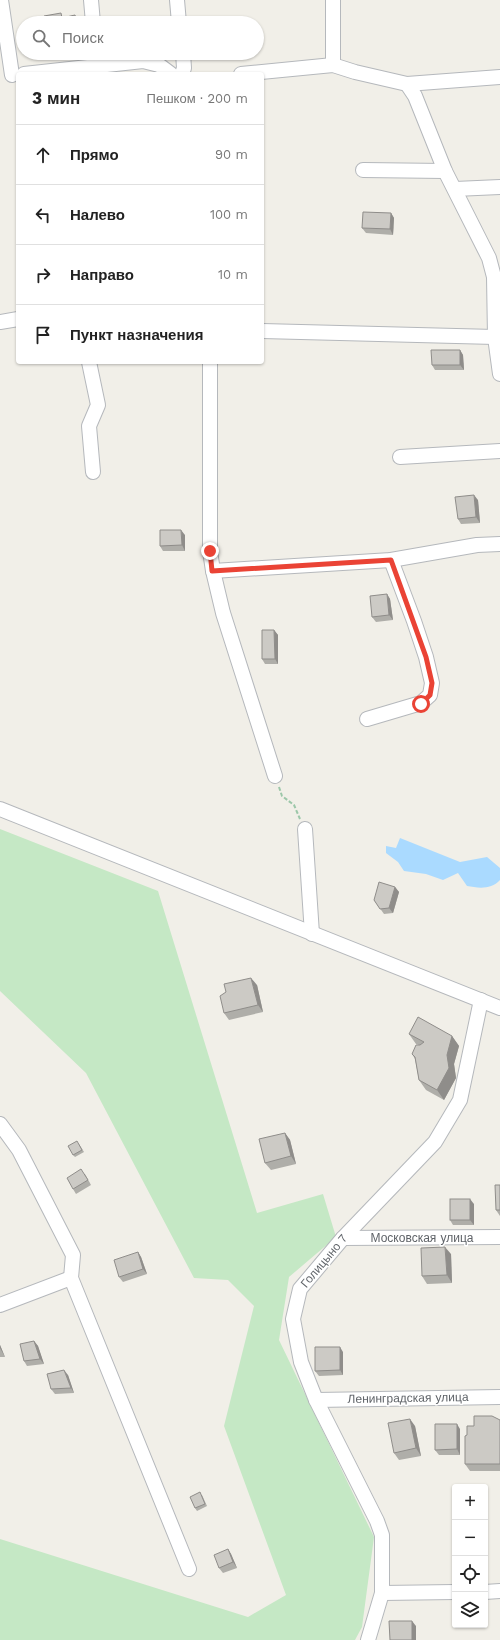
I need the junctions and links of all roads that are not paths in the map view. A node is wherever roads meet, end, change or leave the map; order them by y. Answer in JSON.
{"nodes":[{"id":1,"x":1,"y":0,"type":"edge"},
{"id":2,"x":90,"y":0,"type":"edge"},
{"id":3,"x":177,"y":0,"type":"edge"},
{"id":4,"x":333,"y":0,"type":"edge"},
{"id":5,"x":92,"y":16,"type":"edge"},
{"id":6,"x":178,"y":16,"type":"edge"},
{"id":7,"x":97,"y":60,"type":"edge"},
{"id":8,"x":183,"y":60,"type":"edge"},
{"id":9,"x":333,"y":65,"type":"junction"},
{"id":10,"x":30,"y":72,"type":"edge"},
{"id":11,"x":168,"y":72,"type":"edge"},
{"id":12,"x":183,"y":72,"type":"edge"},
{"id":13,"x":261,"y":72,"type":"edge"},
{"id":14,"x":13,"y":75,"type":"edge"},
{"id":15,"x":500,"y":77,"type":"edge"},
{"id":16,"x":407,"y":84,"type":"junction"},
{"id":17,"x":363,"y":170,"type":"dead end"},
{"id":18,"x":445,"y":171,"type":"junction"},
{"id":19,"x":500,"y":188,"type":"edge"},
{"id":20,"x":455,"y":189,"type":"junction"},
{"id":21,"x":16,"y":319,"type":"edge"},
{"id":22,"x":0,"y":322,"type":"edge"},
{"id":23,"x":264,"y":330,"type":"edge"},
{"id":24,"x":495,"y":337,"type":"junction"},
{"id":25,"x":89,"y":364,"type":"edge"},
{"id":26,"x":210,"y":364,"type":"edge"},
{"id":27,"x":500,"y":374,"type":"edge"},
{"id":28,"x":500,"y":451,"type":"edge"},
{"id":29,"x":400,"y":457,"type":"dead end"},
{"id":30,"x":93,"y":472,"type":"dead end"},
{"id":31,"x":500,"y":544,"type":"edge"},
{"id":32,"x":391,"y":560,"type":"junction"},
{"id":33,"x":212,"y":571,"type":"junction"},
{"id":34,"x":367,"y":719,"type":"dead end"},
{"id":35,"x":275,"y":776,"type":"road end"},
{"id":36,"x":0,"y":809,"type":"edge"},
{"id":37,"x":305,"y":829,"type":"road end"},
{"id":38,"x":312,"y":934,"type":"junction"},
{"id":39,"x":480,"y":1000,"type":"junction"},
{"id":40,"x":500,"y":1008,"type":"edge"},
{"id":41,"x":0,"y":1124,"type":"edge"},
{"id":42,"x":500,"y":1237,"type":"edge"},
{"id":43,"x":343,"y":1238,"type":"junction"},
{"id":44,"x":72,"y":1278,"type":"junction"},
{"id":45,"x":0,"y":1305,"type":"edge"},
{"id":46,"x":500,"y":1397,"type":"edge"},
{"id":47,"x":316,"y":1400,"type":"junction"},
{"id":48,"x":189,"y":1570,"type":"dead end"},
{"id":49,"x":452,"y":1592,"type":"edge"},
{"id":50,"x":488,"y":1592,"type":"edge"},
{"id":51,"x":500,"y":1592,"type":"edge"},
{"id":52,"x":382,"y":1593,"type":"junction"},
{"id":53,"x":368,"y":1640,"type":"edge"}],
"edges":[{"from":1,"to":14,"type":"street"},
{"from":2,"to":5,"type":"street"},
{"from":3,"to":6,"type":"street"},
{"from":4,"to":9,"type":"street"},
{"from":7,"to":10,"type":"street"},
{"from":7,"to":11,"type":"street"},
{"from":8,"to":12,"type":"street"},
{"from":9,"to":13,"type":"street"},
{"from":9,"to":16,"type":"street"},
{"from":15,"to":16,"type":"street"},
{"from":16,"to":18,"type":"street"},
{"from":17,"to":18,"type":"street"},
{"from":18,"to":20,"type":"street"},
{"from":19,"to":20,"type":"street"},
{"from":20,"to":24,"type":"street"},
{"from":21,"to":22,"type":"street"},
{"from":23,"to":24,"type":"street"},
{"from":24,"to":27,"type":"street"},
{"from":25,"to":30,"type":"street"},
{"from":26,"to":33,"type":"street"},
{"from":28,"to":29,"type":"street"},
{"from":31,"to":32,"type":"street"},
{"from":32,"to":33,"type":"street"},
{"from":32,"to":34,"type":"street"},
{"from":33,"to":35,"type":"street"},
{"from":36,"to":38,"type":"street"},
{"from":37,"to":38,"type":"street"},
{"from":38,"to":39,"type":"street"},
{"from":39,"to":40,"type":"street"},
{"from":39,"to":43,"type":"street","name":"Голицыно 7"},
{"from":41,"to":44,"type":"street"},
{"from":42,"to":43,"type":"street","name":"Московская улица"},
{"from":43,"to":47,"type":"street","name":"Голицыно 7"},
{"from":44,"to":45,"type":"street"},
{"from":44,"to":48,"type":"street"},
{"from":46,"to":47,"type":"street","name":"Ленинградская улица"},
{"from":47,"to":52,"type":"street","name":"Голицыно 7"},
{"from":49,"to":52,"type":"street"},
{"from":50,"to":51,"type":"street"},
{"from":52,"to":53,"type":"street","name":"Голицыно 7"}]}
